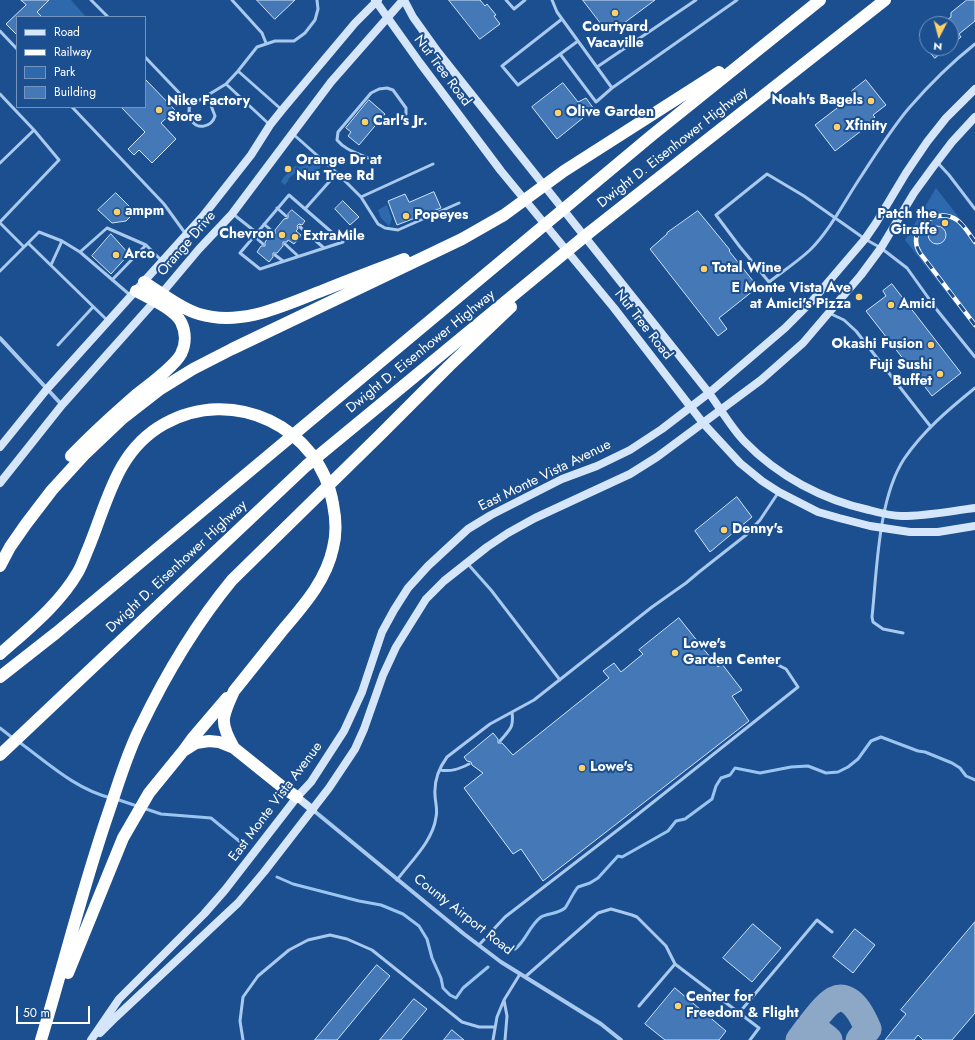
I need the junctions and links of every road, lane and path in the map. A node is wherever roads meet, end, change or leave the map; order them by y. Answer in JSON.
{"nodes":[{"id":1,"x":91,"y":0,"type":"edge"},
{"id":2,"x":232,"y":0,"type":"edge"},
{"id":3,"x":317,"y":0,"type":"edge"},
{"id":4,"x":403,"y":0,"type":"edge"},
{"id":5,"x":506,"y":0,"type":"edge"},
{"id":6,"x":526,"y":0,"type":"edge"},
{"id":7,"x":552,"y":0,"type":"edge"},
{"id":8,"x":696,"y":0,"type":"edge"},
{"id":9,"x":737,"y":0,"type":"edge"},
{"id":10,"x":820,"y":0,"type":"edge"},
{"id":11,"x":885,"y":0,"type":"edge"},
{"id":12,"x":376,"y":1,"type":"edge"},
{"id":13,"x":107,"y":16,"type":"edge"},
{"id":14,"x":387,"y":18,"type":"junction"},
{"id":15,"x":562,"y":19,"type":"junction"},
{"id":16,"x":0,"y":31,"type":"edge"},
{"id":17,"x":578,"y":41,"type":"junction"},
{"id":18,"x":266,"y":43,"type":"junction"},
{"id":19,"x":765,"y":43,"type":"junction"},
{"id":20,"x":975,"y":44,"type":"edge"},
{"id":21,"x":16,"y":48,"type":"edge"},
{"id":22,"x":560,"y":54,"type":"junction"},
{"id":23,"x":146,"y":57,"type":"edge"},
{"id":24,"x":597,"y":67,"type":"junction"},
{"id":25,"x":238,"y":71,"type":"junction"},
{"id":26,"x":226,"y":84,"type":"junction"},
{"id":27,"x":612,"y":88,"type":"junction"},
{"id":28,"x":975,"y":89,"type":"edge"},
{"id":29,"x":0,"y":94,"type":"edge"},
{"id":30,"x":207,"y":96,"type":"junction"},
{"id":31,"x":190,"y":102,"type":"junction"},
{"id":32,"x":73,"y":108,"type":"edge"},
{"id":33,"x":282,"y":110,"type":"junction"},
{"id":34,"x":406,"y":114,"type":"dead end"},
{"id":35,"x":975,"y":117,"type":"edge"},
{"id":36,"x":270,"y":125,"type":"junction"},
{"id":37,"x":34,"y":130,"type":"junction"},
{"id":38,"x":292,"y":133,"type":"junction"},
{"id":39,"x":368,"y":158,"type":"dead end"},
{"id":40,"x":936,"y":162,"type":"junction"},
{"id":41,"x":0,"y":164,"type":"edge"},
{"id":42,"x":433,"y":164,"type":"dead end"},
{"id":43,"x":337,"y":173,"type":"junction"},
{"id":44,"x":361,"y":197,"type":"junction"},
{"id":45,"x":459,"y":203,"type":"dead end"},
{"id":46,"x":278,"y":208,"type":"junction"},
{"id":47,"x":305,"y":209,"type":"junction"},
{"id":48,"x":975,"y":209,"type":"edge"},
{"id":49,"x":232,"y":214,"type":"junction"},
{"id":50,"x":286,"y":216,"type":"dead end"},
{"id":51,"x":834,"y":218,"type":"junction"},
{"id":52,"x":0,"y":222,"type":"edge"},
{"id":53,"x":264,"y":224,"type":"junction"},
{"id":54,"x":300,"y":227,"type":"dead end"},
{"id":55,"x":273,"y":232,"type":"dead end"},
{"id":56,"x":590,"y":232,"type":"junction"},
{"id":57,"x":186,"y":234,"type":"junction"},
{"id":58,"x":255,"y":235,"type":"junction"},
{"id":59,"x":865,"y":239,"type":"junction"},
{"id":60,"x":462,"y":240,"type":"junction"},
{"id":61,"x":62,"y":241,"type":"junction"},
{"id":62,"x":28,"y":243,"type":"junction"},
{"id":63,"x":263,"y":244,"type":"dead end"},
{"id":64,"x":285,"y":244,"type":"dead end"},
{"id":65,"x":146,"y":245,"type":"junction"},
{"id":66,"x":24,"y":247,"type":"junction"},
{"id":67,"x":324,"y":248,"type":"junction"},
{"id":68,"x":881,"y":248,"type":"junction"},
{"id":69,"x":80,"y":252,"type":"junction"},
{"id":70,"x":275,"y":255,"type":"dead end"},
{"id":71,"x":298,"y":256,"type":"junction"},
{"id":72,"x":162,"y":261,"type":"junction"},
{"id":73,"x":283,"y":261,"type":"junction"},
{"id":74,"x":51,"y":265,"type":"junction"},
{"id":75,"x":0,"y":271,"type":"edge"},
{"id":76,"x":112,"y":280,"type":"junction"},
{"id":77,"x":137,"y":290,"type":"junction"},
{"id":78,"x":158,"y":297,"type":"junction"},
{"id":79,"x":93,"y":307,"type":"junction"},
{"id":80,"x":829,"y":313,"type":"junction"},
{"id":81,"x":108,"y":322,"type":"junction"},
{"id":82,"x":0,"y":338,"type":"edge"},
{"id":83,"x":58,"y":345,"type":"dead end"},
{"id":84,"x":975,"y":357,"type":"edge"},
{"id":85,"x":975,"y":388,"type":"edge"},
{"id":86,"x":47,"y":389,"type":"junction"},
{"id":87,"x":709,"y":393,"type":"junction"},
{"id":88,"x":62,"y":405,"type":"junction"},
{"id":89,"x":691,"y":408,"type":"junction"},
{"id":90,"x":721,"y":410,"type":"junction"},
{"id":91,"x":703,"y":423,"type":"junction"},
{"id":92,"x":932,"y":427,"type":"junction"},
{"id":93,"x":0,"y":447,"type":"edge"},
{"id":94,"x":0,"y":483,"type":"edge"},
{"id":95,"x":779,"y":492,"type":"junction"},
{"id":96,"x":975,"y":508,"type":"edge"},
{"id":97,"x":883,"y":514,"type":"junction"},
{"id":98,"x":26,"y":524,"type":"junction"},
{"id":99,"x":975,"y":526,"type":"edge"},
{"id":100,"x":881,"y":528,"type":"junction"},
{"id":101,"x":467,"y":563,"type":"junction"},
{"id":102,"x":0,"y":566,"type":"edge"},
{"id":103,"x":903,"y":633,"type":"dead end"},
{"id":104,"x":0,"y":654,"type":"edge"},
{"id":105,"x":772,"y":662,"type":"dead end"},
{"id":106,"x":0,"y":677,"type":"edge"},
{"id":107,"x":560,"y":680,"type":"junction"},
{"id":108,"x":234,"y":691,"type":"junction"},
{"id":109,"x":512,"y":712,"type":"junction"},
{"id":110,"x":500,"y":741,"type":"dead end"},
{"id":111,"x":234,"y":748,"type":"junction"},
{"id":112,"x":184,"y":750,"type":"junction"},
{"id":113,"x":4,"y":752,"type":"edge"},
{"id":114,"x":469,"y":764,"type":"dead end"},
{"id":115,"x":440,"y":770,"type":"junction"},
{"id":116,"x":297,"y":798,"type":"junction"},
{"id":117,"x":313,"y":810,"type":"junction"},
{"id":118,"x":397,"y":880,"type":"junction"},
{"id":119,"x":832,"y":932,"type":"dead end"},
{"id":120,"x":479,"y":945,"type":"junction"},
{"id":121,"x":675,"y":964,"type":"junction"},
{"id":122,"x":520,"y":974,"type":"junction"},
{"id":123,"x":525,"y":977,"type":"junction"},
{"id":124,"x":504,"y":1000,"type":"junction"},
{"id":125,"x":639,"y":1006,"type":"dead end"},
{"id":126,"x":739,"y":1014,"type":"junction"},
{"id":127,"x":495,"y":1027,"type":"junction"},
{"id":128,"x":43,"y":1035,"type":"edge"},
{"id":129,"x":91,"y":1040,"type":"edge"},
{"id":130,"x":94,"y":1040,"type":"edge"},
{"id":131,"x":243,"y":1040,"type":"edge"},
{"id":132,"x":493,"y":1040,"type":"edge"},
{"id":133,"x":505,"y":1040,"type":"edge"},
{"id":134,"x":621,"y":1040,"type":"edge"},
{"id":135,"x":750,"y":1040,"type":"edge"}],
"edges":[{"from":1,"to":13,"type":"lane"},
{"from":2,"to":18,"type":"lane"},
{"from":3,"to":18,"type":"lane"},
{"from":4,"to":14,"type":"main road","name":"Orange Drive"},
{"from":4,"to":87,"type":"main road","name":"Nut Tree Road"},
{"from":5,"to":6,"type":"lane"},
{"from":7,"to":15,"type":"lane"},
{"from":8,"to":24,"type":"lane"},
{"from":9,"to":27,"type":"lane"},
{"from":10,"to":19,"type":"highway","name":"Dwight D. Eisenhower Highway"},
{"from":11,"to":56,"type":"highway","name":"Dwight D. Eisenhower Highway"},
{"from":12,"to":14,"type":"main road","name":"Nut Tree Road"},
{"from":12,"to":33,"type":"main road","name":"Orange Drive"},
{"from":14,"to":38,"type":"main road","name":"Orange Drive"},
{"from":14,"to":89,"type":"main road","name":"Nut Tree Road"},
{"from":15,"to":17,"type":"lane"},
{"from":15,"to":22,"type":"lane"},
{"from":16,"to":21,"type":"lane"},
{"from":17,"to":22,"type":"lane"},
{"from":17,"to":24,"type":"lane"},
{"from":18,"to":25,"type":"lane"},
{"from":19,"to":60,"type":"highway"},
{"from":19,"to":106,"type":"highway","name":"Dwight D. Eisenhower Highway"},
{"from":20,"to":51,"type":"lane"},
{"from":22,"to":27,"type":"lane"},
{"from":23,"to":31,"type":"lane"},
{"from":24,"to":27,"type":"lane"},
{"from":25,"to":26,"type":"lane"},
{"from":25,"to":33,"type":"lane"},
{"from":26,"to":30,"type":"lane"},
{"from":26,"to":36,"type":"lane"},
{"from":28,"to":59,"type":"main road","name":"East Monte Vista Avenue"},
{"from":29,"to":37,"type":"lane"},
{"from":30,"to":31,"type":"lane"},
{"from":30,"to":31,"type":"lane"},
{"from":32,"to":57,"type":"lane"},
{"from":33,"to":36,"type":"main road","name":"Orange Drive"},
{"from":34,"to":39,"type":"lane"},
{"from":35,"to":40,"type":"main road"},
{"from":36,"to":57,"type":"main road","name":"Orange Drive"},
{"from":37,"to":41,"type":"lane"},
{"from":37,"to":52,"type":"lane"},
{"from":38,"to":43,"type":"lane"},
{"from":38,"to":49,"type":"main road","name":"Orange Drive"},
{"from":40,"to":48,"type":"lane"},
{"from":40,"to":68,"type":"main road"},
{"from":42,"to":44,"type":"lane"},
{"from":43,"to":44,"type":"lane"},
{"from":43,"to":47,"type":"lane"},
{"from":44,"to":45,"type":"lane"},
{"from":46,"to":47,"type":"lane"},
{"from":46,"to":50,"type":"lane"},
{"from":46,"to":53,"type":"lane"},
{"from":47,"to":67,"type":"lane"},
{"from":49,"to":58,"type":"lane"},
{"from":49,"to":78,"type":"main road","name":"Orange Drive"},
{"from":51,"to":51,"type":"lane"},
{"from":51,"to":59,"type":"lane"},
{"from":52,"to":66,"type":"lane"},
{"from":53,"to":55,"type":"lane"},
{"from":53,"to":58,"type":"lane"},
{"from":54,"to":67,"type":"lane"},
{"from":56,"to":113,"type":"highway","name":"Dwight D. Eisenhower Highway"},
{"from":56,"to":128,"type":"highway"},
{"from":57,"to":72,"type":"main road","name":"Orange Drive"},
{"from":58,"to":63,"type":"lane"},
{"from":58,"to":73,"type":"lane"},
{"from":59,"to":68,"type":"lane"},
{"from":59,"to":87,"type":"main road","name":"East Monte Vista Avenue"},
{"from":60,"to":78,"type":"highway"},
{"from":60,"to":98,"type":"highway"},
{"from":61,"to":62,"type":"lane"},
{"from":61,"to":69,"type":"lane"},
{"from":61,"to":74,"type":"lane"},
{"from":62,"to":66,"type":"lane"},
{"from":62,"to":74,"type":"lane"},
{"from":64,"to":71,"type":"lane"},
{"from":65,"to":69,"type":"lane"},
{"from":65,"to":72,"type":"lane"},
{"from":65,"to":76,"type":"lane"},
{"from":66,"to":75,"type":"lane"},
{"from":67,"to":71,"type":"lane"},
{"from":68,"to":80,"type":"main road"},
{"from":68,"to":84,"type":"lane"},
{"from":69,"to":76,"type":"lane"},
{"from":70,"to":73,"type":"lane"},
{"from":71,"to":73,"type":"lane"},
{"from":72,"to":77,"type":"main road","name":"Orange Drive"},
{"from":74,"to":79,"type":"lane"},
{"from":76,"to":77,"type":"lane"},
{"from":77,"to":78,"type":"highway"},
{"from":77,"to":81,"type":"main road","name":"Orange Drive"},
{"from":78,"to":88,"type":"main road","name":"Orange Drive"},
{"from":78,"to":98,"type":"highway"},
{"from":79,"to":81,"type":"lane"},
{"from":79,"to":83,"type":"lane"},
{"from":80,"to":90,"type":"main road"},
{"from":80,"to":92,"type":"lane"},
{"from":81,"to":86,"type":"main road","name":"Orange Drive"},
{"from":82,"to":86,"type":"street"},
{"from":85,"to":92,"type":"lane"},
{"from":86,"to":88,"type":"street"},
{"from":86,"to":93,"type":"main road","name":"Orange Drive"},
{"from":87,"to":89,"type":"main road","name":"East Monte Vista Avenue"},
{"from":87,"to":90,"type":"main road","name":"Nut Tree Road"},
{"from":88,"to":94,"type":"main road","name":"Orange Drive"},
{"from":89,"to":91,"type":"main road","name":"Nut Tree Road"},
{"from":89,"to":116,"type":"main road","name":"East Monte Vista Avenue"},
{"from":90,"to":91,"type":"main road"},
{"from":90,"to":97,"type":"main road","name":"Nut Tree Road"},
{"from":91,"to":95,"type":"main road","name":"Nut Tree Road"},
{"from":91,"to":101,"type":"main road"},
{"from":92,"to":97,"type":"lane"},
{"from":95,"to":100,"type":"main road","name":"Nut Tree Road"},
{"from":95,"to":107,"type":"lane"},
{"from":96,"to":97,"type":"main road","name":"Nut Tree Road"},
{"from":97,"to":100,"type":"lane"},
{"from":98,"to":102,"type":"highway"},
{"from":99,"to":100,"type":"main road","name":"Nut Tree Road"},
{"from":100,"to":103,"type":"lane"},
{"from":101,"to":107,"type":"lane"},
{"from":101,"to":117,"type":"main road"},
{"from":104,"to":108,"type":"highway"},
{"from":105,"to":120,"type":"lane"},
{"from":107,"to":109,"type":"lane"},
{"from":108,"to":111,"type":"highway"},
{"from":108,"to":112,"type":"highway"},
{"from":109,"to":110,"type":"lane"},
{"from":109,"to":115,"type":"lane"},
{"from":111,"to":112,"type":"highway"},
{"from":111,"to":116,"type":"highway"},
{"from":112,"to":128,"type":"highway"},
{"from":114,"to":115,"type":"lane"},
{"from":115,"to":118,"type":"lane"},
{"from":116,"to":117,"type":"main road","name":"County Airport Road"},
{"from":116,"to":129,"type":"main road","name":"East Monte Vista Avenue"},
{"from":117,"to":118,"type":"street","name":"County Airport Road"},
{"from":117,"to":130,"type":"main road"},
{"from":118,"to":120,"type":"street","name":"County Airport Road"},
{"from":119,"to":126,"type":"lane"},
{"from":120,"to":122,"type":"street","name":"County Airport Road"},
{"from":121,"to":123,"type":"lane"},
{"from":121,"to":125,"type":"lane"},
{"from":121,"to":126,"type":"lane"},
{"from":122,"to":123,"type":"street","name":"County Airport Road"},
{"from":122,"to":124,"type":"lane"},
{"from":123,"to":134,"type":"street","name":"County Airport Road"},
{"from":124,"to":127,"type":"lane"},
{"from":124,"to":133,"type":"lane"},
{"from":126,"to":135,"type":"lane"},
{"from":127,"to":131,"type":"lane"},
{"from":127,"to":132,"type":"lane"}]}
